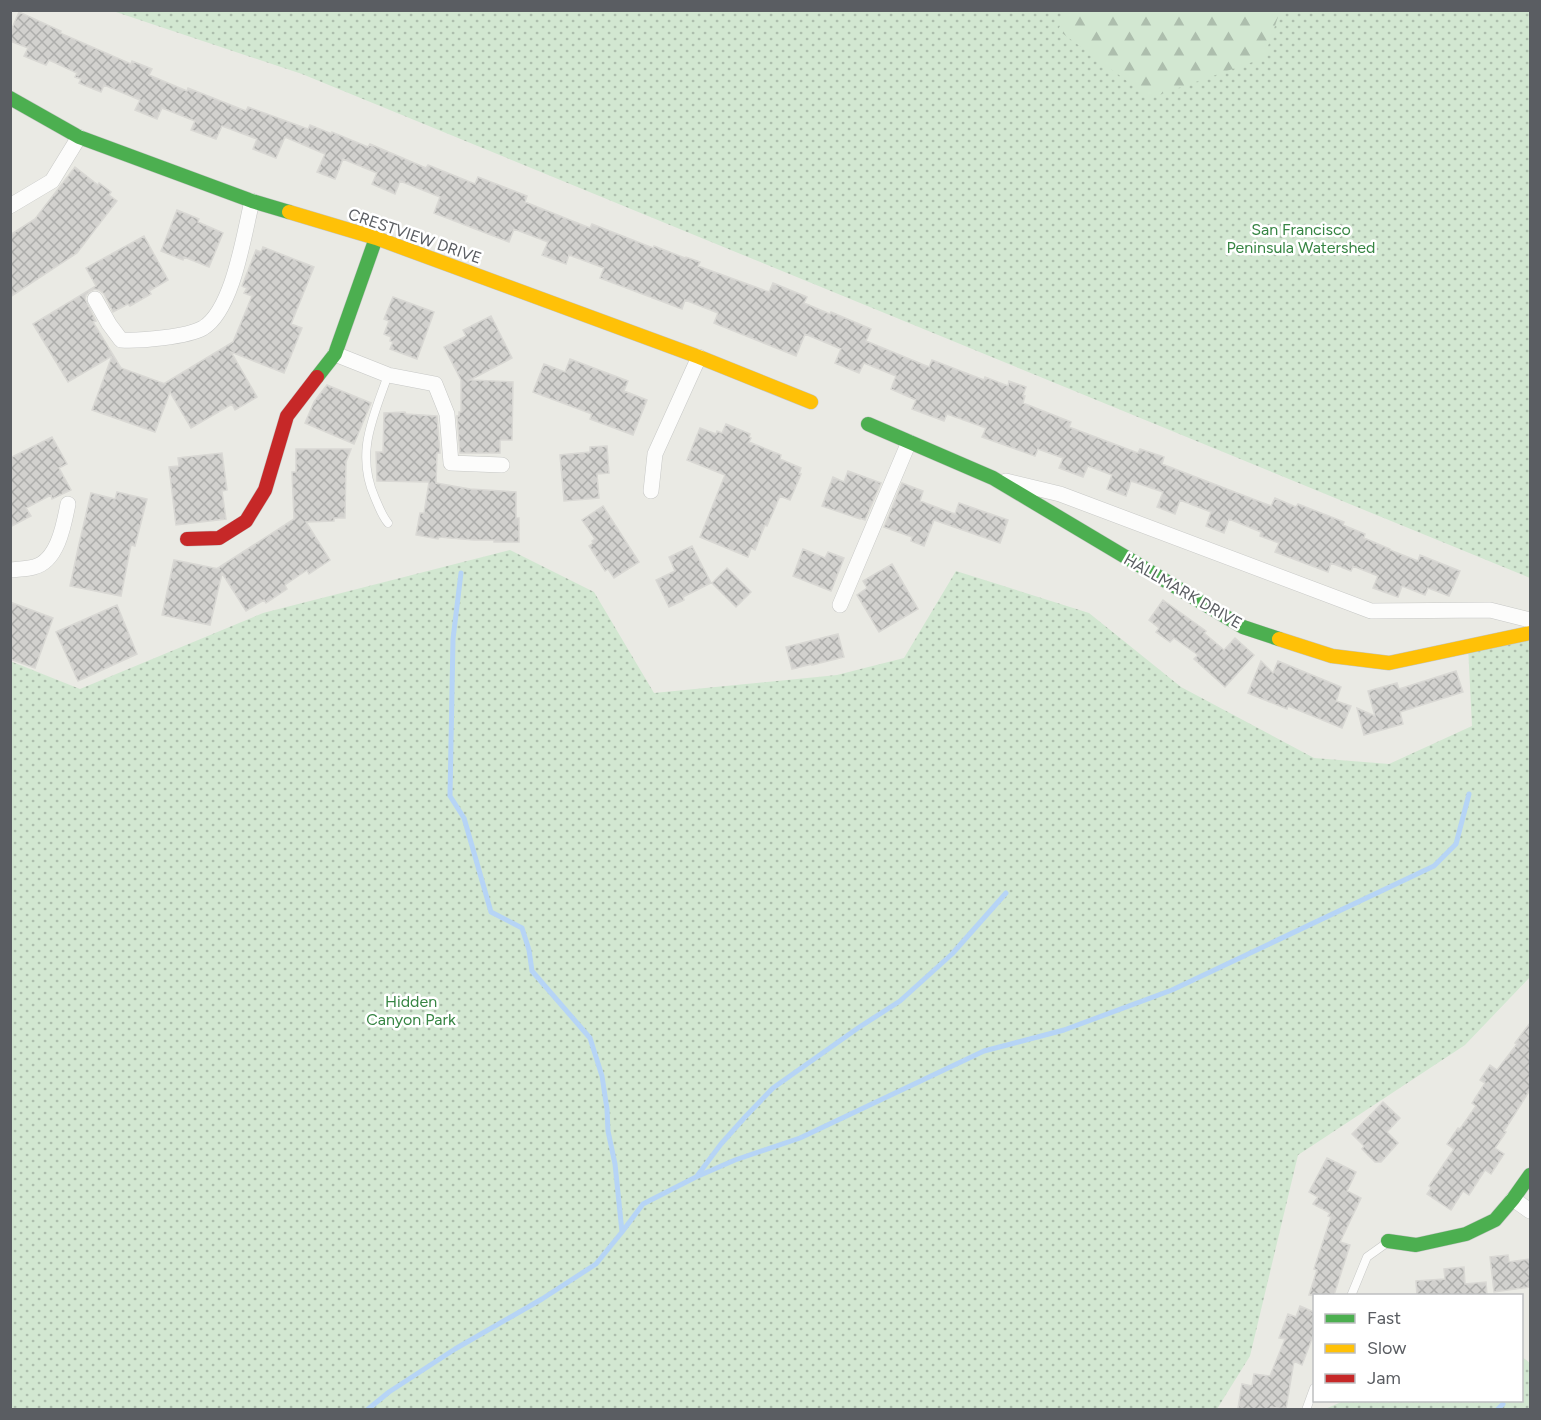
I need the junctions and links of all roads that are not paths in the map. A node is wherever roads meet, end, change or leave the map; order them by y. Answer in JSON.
{"nodes":[{"id":1,"x":10,"y":98,"type":"edge"},
{"id":2,"x":79,"y":137,"type":"junction"},
{"id":3,"x":252,"y":201,"type":"junction"},
{"id":4,"x":10,"y":206,"type":"edge"},
{"id":5,"x":376,"y":238,"type":"junction"},
{"id":6,"x":95,"y":299,"type":"dead end"},
{"id":7,"x":335,"y":354,"type":"junction"},
{"id":8,"x":699,"y":357,"type":"junction"},
{"id":9,"x":388,"y":375,"type":"junction"},
{"id":10,"x":811,"y":402,"type":"dead end"},
{"id":11,"x":868,"y":424,"type":"dead end"},
{"id":12,"x":909,"y":442,"type":"junction"},
{"id":13,"x":502,"y":465,"type":"dead end"},
{"id":14,"x":993,"y":478,"type":"junction"},
{"id":15,"x":651,"y":491,"type":"dead end"},
{"id":16,"x":68,"y":504,"type":"dead end"},
{"id":17,"x":388,"y":523,"type":"dead end"},
{"id":18,"x":187,"y":539,"type":"dead end"},
{"id":19,"x":10,"y":570,"type":"edge"},
{"id":20,"x":840,"y":605,"type":"dead end"},
{"id":21,"x":1530,"y":620,"type":"edge"},
{"id":22,"x":1530,"y":633,"type":"edge"},
{"id":23,"x":1530,"y":1175,"type":"edge"},
{"id":24,"x":1514,"y":1199,"type":"junction"},
{"id":25,"x":1530,"y":1211,"type":"edge"},
{"id":26,"x":1388,"y":1241,"type":"joint"},
{"id":27,"x":1352,"y":1294,"type":"edge"},
{"id":28,"x":1313,"y":1391,"type":"edge"},
{"id":29,"x":1306,"y":1410,"type":"edge"}],
"edges":[{"from":1,"to":2,"type":"street","name":"CRESTVIEW DRIVE"},
{"from":2,"to":3,"type":"street","name":"CRESTVIEW DRIVE"},
{"from":2,"to":4,"type":"street"},
{"from":3,"to":5,"type":"street","name":"CRESTVIEW DRIVE"},
{"from":3,"to":6,"type":"street"},
{"from":5,"to":7,"type":"street"},
{"from":5,"to":8,"type":"street","name":"CRESTVIEW DRIVE"},
{"from":7,"to":9,"type":"street"},
{"from":7,"to":18,"type":"street"},
{"from":8,"to":10,"type":"street","name":"CRESTVIEW DRIVE"},
{"from":8,"to":15,"type":"street"},
{"from":9,"to":13,"type":"street"},
{"from":9,"to":17,"type":"lane"},
{"from":11,"to":12,"type":"street","name":"HALLMARK DRIVE"},
{"from":12,"to":14,"type":"street","name":"HALLMARK DRIVE"},
{"from":12,"to":20,"type":"street"},
{"from":14,"to":21,"type":"street","name":"HALLMARK DRIVE"},
{"from":14,"to":22,"type":"street","name":"HALLMARK DRIVE"},
{"from":16,"to":19,"type":"street"},
{"from":23,"to":24,"type":"street"},
{"from":24,"to":25,"type":"street"},
{"from":24,"to":26,"type":"street"},
{"from":26,"to":27,"type":"lane"},
{"from":28,"to":29,"type":"lane"}]}
